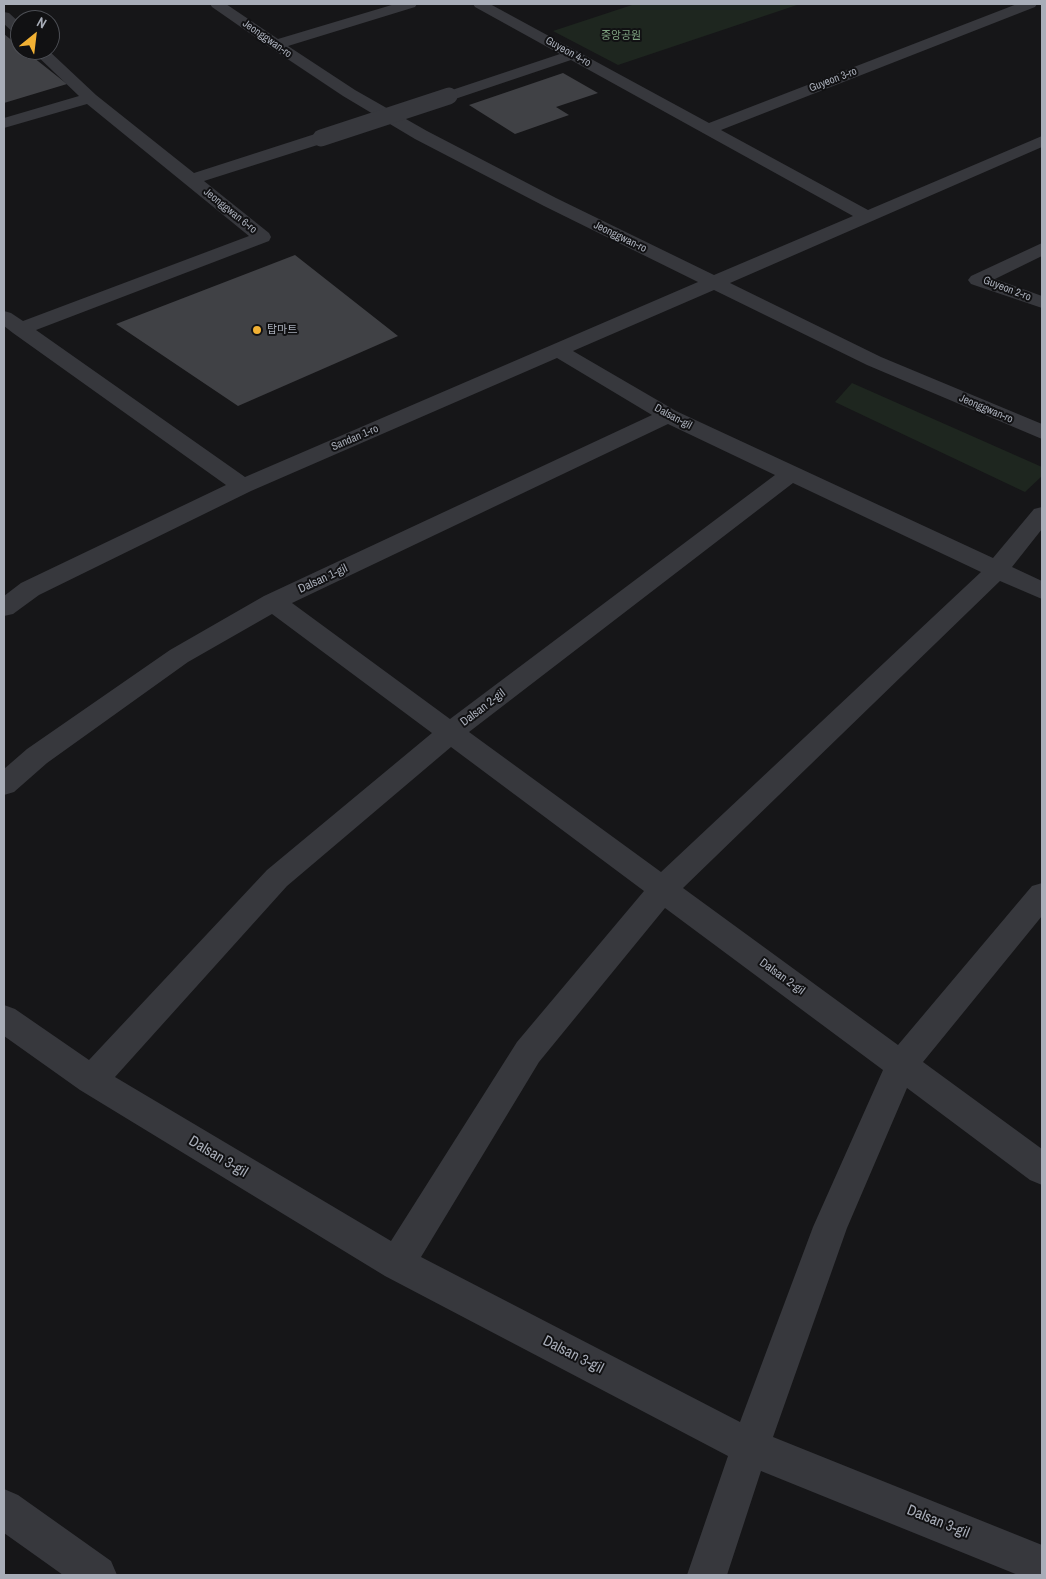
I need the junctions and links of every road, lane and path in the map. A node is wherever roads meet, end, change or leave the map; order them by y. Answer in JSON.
{"nodes":[{"id":1,"x":217,"y":4,"type":"edge"},
{"id":2,"x":410,"y":4,"type":"edge"},
{"id":3,"x":480,"y":4,"type":"edge"},
{"id":4,"x":1030,"y":4,"type":"edge"},
{"id":5,"x":276,"y":45,"type":"junction"},
{"id":6,"x":572,"y":54,"type":"junction"},
{"id":7,"x":50,"y":60,"type":"edge"},
{"id":8,"x":90,"y":98,"type":"junction"},
{"id":9,"x":4,"y":123,"type":"edge"},
{"id":10,"x":708,"y":129,"type":"junction"},
{"id":11,"x":1042,"y":141,"type":"edge"},
{"id":12,"x":191,"y":180,"type":"junction"},
{"id":13,"x":868,"y":217,"type":"junction"},
{"id":14,"x":1042,"y":249,"type":"edge"},
{"id":15,"x":715,"y":284,"type":"junction"},
{"id":16,"x":1042,"y":302,"type":"edge"},
{"id":17,"x":12,"y":323,"type":"edge"},
{"id":18,"x":559,"y":351,"type":"junction"},
{"id":19,"x":668,"y":416,"type":"junction"},
{"id":20,"x":1042,"y":432,"type":"edge"},
{"id":21,"x":791,"y":474,"type":"junction"},
{"id":22,"x":243,"y":486,"type":"junction"},
{"id":23,"x":1042,"y":514,"type":"edge"},
{"id":24,"x":996,"y":571,"type":"junction"},
{"id":25,"x":1042,"y":591,"type":"edge"},
{"id":26,"x":273,"y":602,"type":"junction"},
{"id":27,"x":4,"y":608,"type":"edge"},
{"id":28,"x":450,"y":733,"type":"junction"},
{"id":29,"x":4,"y":784,"type":"edge"},
{"id":30,"x":663,"y":889,"type":"junction"},
{"id":31,"x":1042,"y":894,"type":"edge"},
{"id":32,"x":4,"y":1019,"type":"edge"},
{"id":33,"x":901,"y":1065,"type":"junction"},
{"id":34,"x":91,"y":1080,"type":"junction"},
{"id":35,"x":1042,"y":1169,"type":"edge"},
{"id":36,"x":397,"y":1264,"type":"junction"},
{"id":37,"x":750,"y":1447,"type":"junction"},
{"id":38,"x":4,"y":1508,"type":"edge"},
{"id":39,"x":1042,"y":1564,"type":"edge"},
{"id":40,"x":97,"y":1575,"type":"edge"},
{"id":41,"x":708,"y":1575,"type":"edge"}],
"edges":[{"from":1,"to":5,"type":"street","name":"Jeonggwan-ro"},
{"from":2,"to":5,"type":"street"},
{"from":3,"to":6,"type":"street","name":"Guyeon 4-ro"},
{"from":4,"to":10,"type":"street","name":"Guyeon 3-ro"},
{"from":5,"to":15,"type":"street","name":"Jeonggwan-ro"},
{"from":6,"to":10,"type":"street","name":"Guyeon 4-ro"},
{"from":6,"to":12,"type":"street","bridge":true},
{"from":7,"to":8,"type":"street","name":"Jeonggwan 6-ro"},
{"from":8,"to":9,"type":"street"},
{"from":8,"to":12,"type":"street","name":"Jeonggwan 6-ro"},
{"from":10,"to":13,"type":"street"},
{"from":11,"to":13,"type":"street"},
{"from":12,"to":17,"type":"street","name":"Jeonggwan 6-ro"},
{"from":13,"to":15,"type":"street"},
{"from":14,"to":16,"type":"street","name":"Guyeon 2-ro"},
{"from":15,"to":18,"type":"street","name":"Sandan 1-ro"},
{"from":15,"to":20,"type":"street","name":"Jeonggwan-ro"},
{"from":17,"to":22,"type":"street","name":"Jeonggwan 6-ro"},
{"from":18,"to":19,"type":"street","name":"Dalsan-gil"},
{"from":18,"to":22,"type":"street","name":"Sandan 1-ro"},
{"from":19,"to":21,"type":"street","name":"Dalsan-gil"},
{"from":19,"to":26,"type":"street","name":"Dalsan 1-gil"},
{"from":21,"to":24,"type":"street","name":"Dalsan-gil"},
{"from":21,"to":28,"type":"street","name":"Dalsan 2-gil"},
{"from":22,"to":27,"type":"street","name":"Sandan 1-ro"},
{"from":23,"to":24,"type":"street"},
{"from":24,"to":25,"type":"street","name":"Dalsan-gil"},
{"from":24,"to":30,"type":"street"},
{"from":26,"to":28,"type":"street","name":"Dalsan 2-gil"},
{"from":26,"to":29,"type":"street","name":"Dalsan 1-gil"},
{"from":28,"to":30,"type":"street","name":"Dalsan 2-gil"},
{"from":28,"to":34,"type":"street","name":"Dalsan 2-gil"},
{"from":30,"to":33,"type":"street","name":"Dalsan 2-gil"},
{"from":30,"to":36,"type":"street"},
{"from":31,"to":33,"type":"street"},
{"from":32,"to":34,"type":"street","name":"Dalsan 3-gil"},
{"from":33,"to":35,"type":"street","name":"Dalsan 2-gil"},
{"from":33,"to":37,"type":"street"},
{"from":34,"to":36,"type":"street","name":"Dalsan 3-gil"},
{"from":36,"to":37,"type":"street","name":"Dalsan 3-gil"},
{"from":37,"to":39,"type":"street","name":"Dalsan 3-gil"},
{"from":37,"to":41,"type":"street"},
{"from":38,"to":40,"type":"street"}]}
